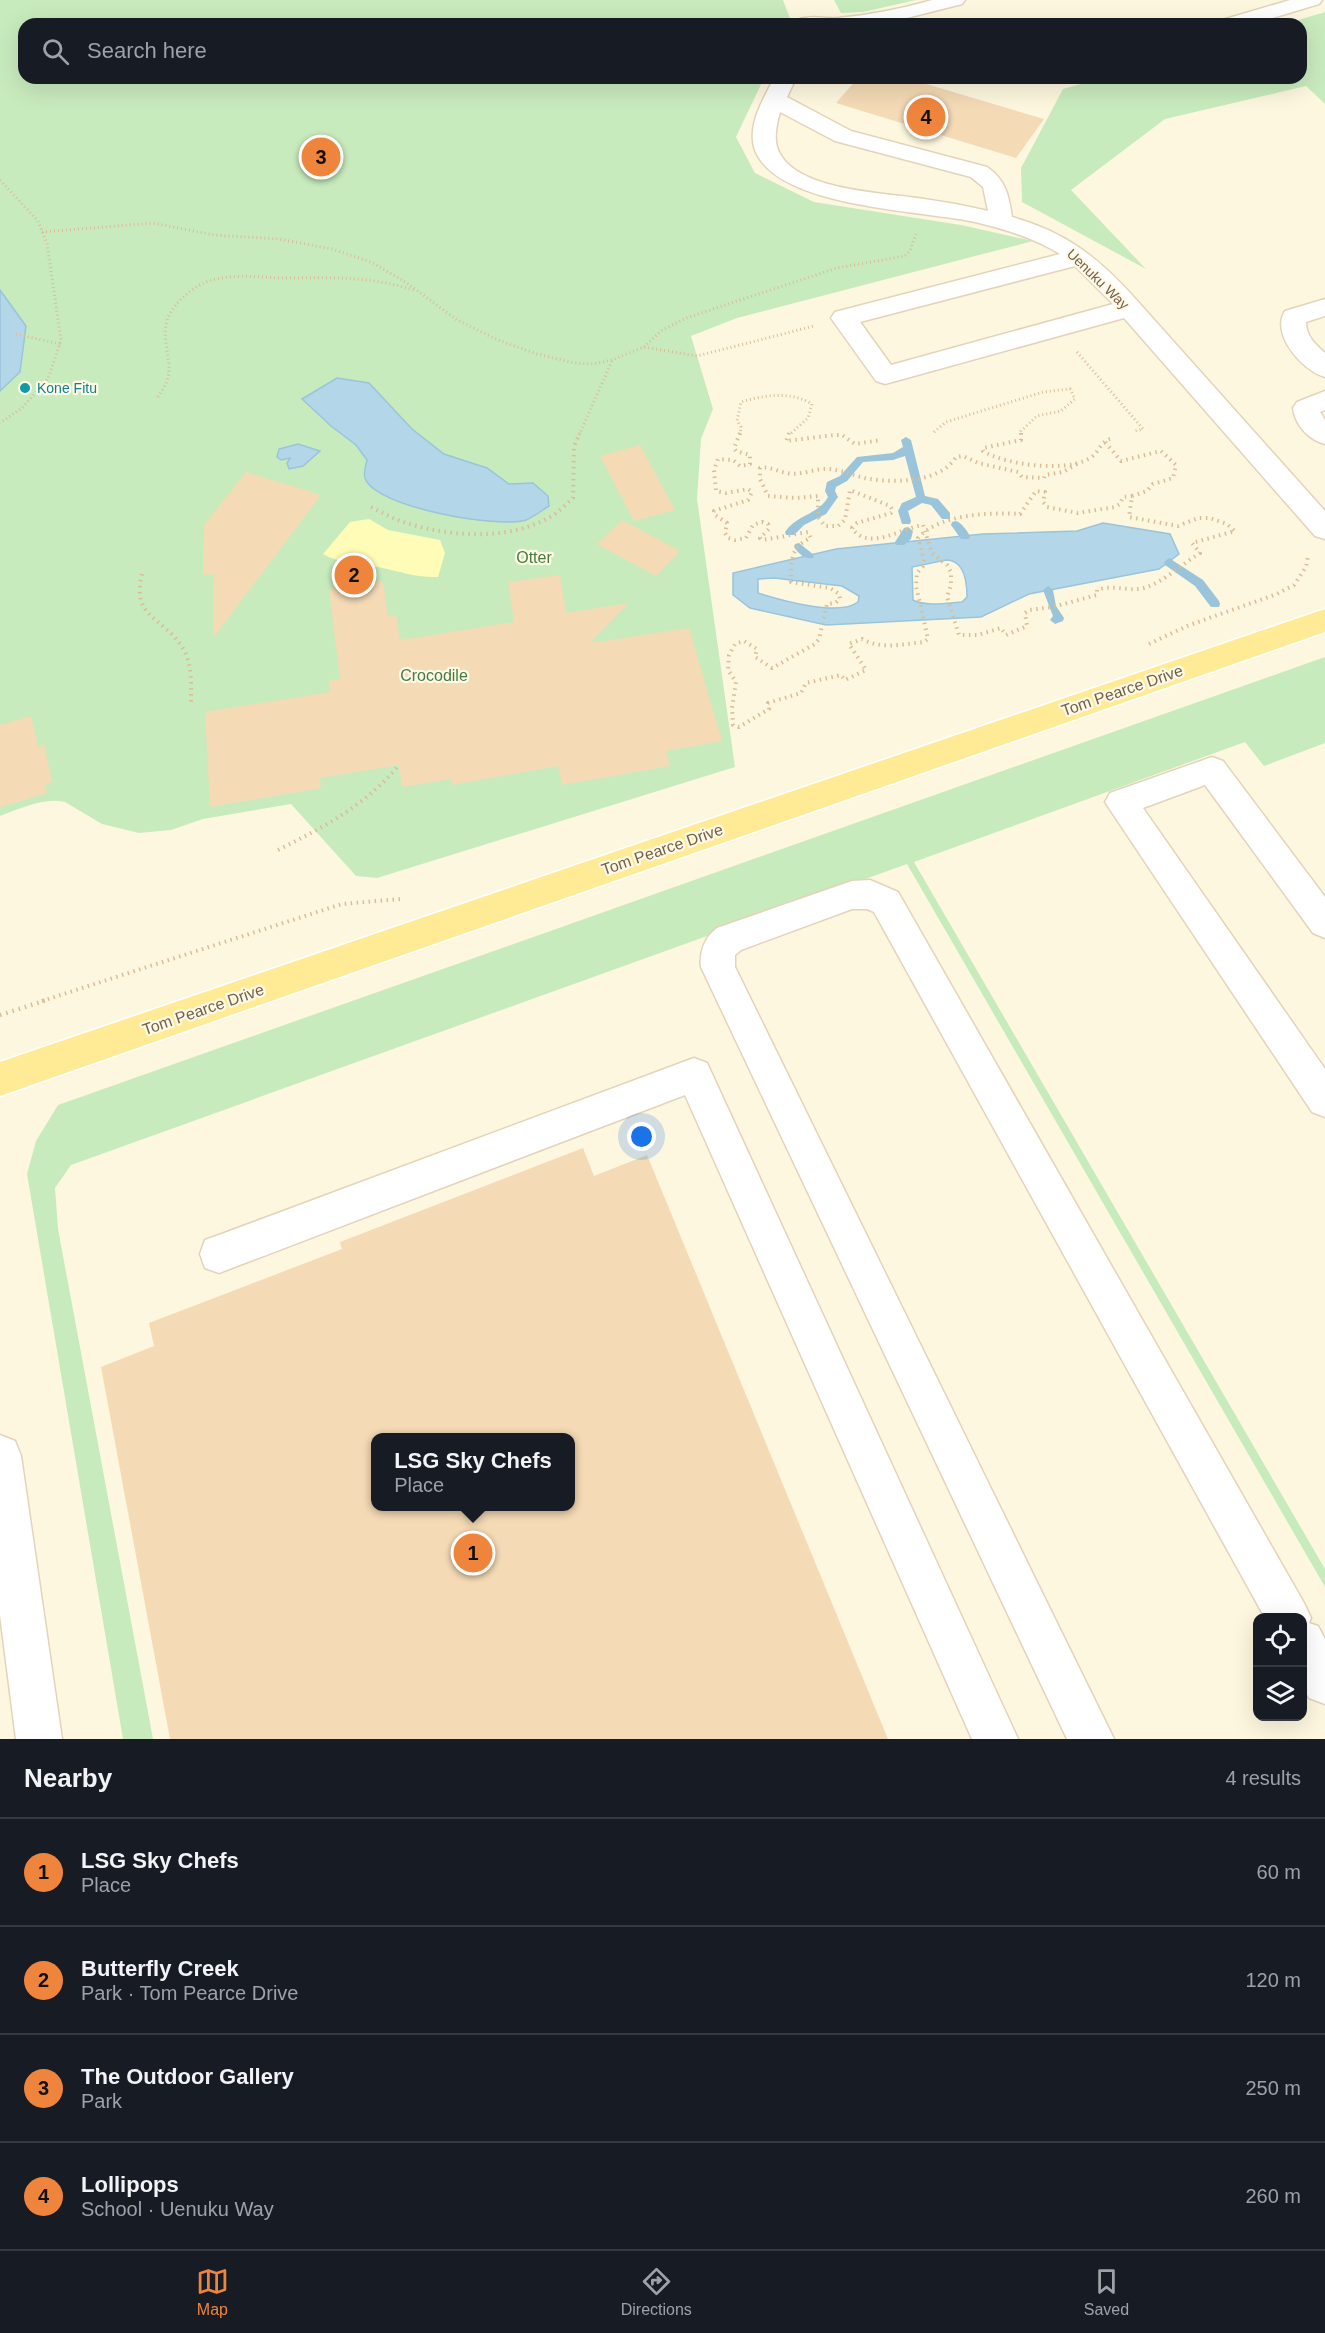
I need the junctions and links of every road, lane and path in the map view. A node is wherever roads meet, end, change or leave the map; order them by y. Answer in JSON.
{"nodes":[{"id":1,"x":804,"y":0,"type":"edge"},
{"id":2,"x":955,"y":0,"type":"edge"},
{"id":3,"x":1312,"y":0,"type":"edge"},
{"id":4,"x":897,"y":16,"type":"junction"},
{"id":5,"x":806,"y":18,"type":"edge"},
{"id":6,"x":882,"y":18,"type":"edge"},
{"id":7,"x":904,"y":18,"type":"edge"},
{"id":8,"x":1249,"y":18,"type":"edge"},
{"id":9,"x":780,"y":89,"type":"edge"},
{"id":10,"x":0,"y":180,"type":"edge"},
{"id":11,"x":927,"y":206,"type":"junction"},
{"id":12,"x":1001,"y":220,"type":"junction"},
{"id":13,"x":42,"y":232,"type":"junction"},
{"id":14,"x":1079,"y":257,"type":"junction"},
{"id":15,"x":419,"y":293,"type":"junction"},
{"id":16,"x":1325,"y":307,"type":"edge"},
{"id":17,"x":1129,"y":308,"type":"junction"},
{"id":18,"x":844,"y":318,"type":"junction"},
{"id":19,"x":1055,"y":327,"type":"junction"},
{"id":20,"x":16,"y":334,"type":"dead end"},
{"id":21,"x":60,"y":344,"type":"junction"},
{"id":22,"x":644,"y":347,"type":"junction"},
{"id":23,"x":612,"y":360,"type":"junction"},
{"id":24,"x":1325,"y":368,"type":"edge"},
{"id":25,"x":158,"y":397,"type":"dead end"},
{"id":26,"x":1325,"y":400,"type":"edge"},
{"id":27,"x":0,"y":423,"type":"edge"},
{"id":28,"x":1135,"y":431,"type":"dead end"},
{"id":29,"x":934,"y":432,"type":"dead end"},
{"id":30,"x":1325,"y":435,"type":"edge"},
{"id":31,"x":881,"y":440,"type":"dead end"},
{"id":32,"x":1110,"y":440,"type":"dead end"},
{"id":33,"x":1104,"y":441,"type":"junction"},
{"id":34,"x":1077,"y":464,"type":"junction"},
{"id":35,"x":1132,"y":496,"type":"junction"},
{"id":36,"x":372,"y":507,"type":"dead end"},
{"id":37,"x":1325,"y":529,"type":"edge"},
{"id":38,"x":925,"y":531,"type":"junction"},
{"id":39,"x":1309,"y":551,"type":"dead end"},
{"id":40,"x":142,"y":574,"type":"dead end"},
{"id":41,"x":1325,"y":620,"type":"edge"},
{"id":42,"x":1146,"y":646,"type":"dead end"},
{"id":43,"x":191,"y":703,"type":"dead end"},
{"id":44,"x":399,"y":765,"type":"dead end"},
{"id":45,"x":278,"y":850,"type":"dead end"},
{"id":46,"x":406,"y":899,"type":"dead end"},
{"id":47,"x":1325,"y":923,"type":"edge"},
{"id":48,"x":0,"y":1015,"type":"edge"},
{"id":49,"x":0,"y":1079,"type":"edge"},
{"id":50,"x":1325,"y":1100,"type":"edge"},
{"id":51,"x":219,"y":1254,"type":"dead end"},
{"id":52,"x":0,"y":1456,"type":"edge"},
{"id":53,"x":1287,"y":1613,"type":"edge"},
{"id":54,"x":11,"y":1624,"type":"edge"},
{"id":55,"x":1307,"y":1651,"type":"edge"},
{"id":56,"x":1325,"y":1682,"type":"edge"},
{"id":57,"x":39,"y":1739,"type":"edge"},
{"id":58,"x":995,"y":1739,"type":"edge"},
{"id":59,"x":1091,"y":1739,"type":"edge"}],
"edges":[{"from":1,"to":5,"type":"street"},
{"from":2,"to":4,"type":"street"},
{"from":3,"to":8,"type":"street"},
{"from":4,"to":6,"type":"street"},
{"from":4,"to":7,"type":"street"},
{"from":9,"to":11,"type":"street","name":"Uenuku Way"},
{"from":9,"to":12,"type":"street"},
{"from":10,"to":13,"type":"path"},
{"from":11,"to":12,"type":"street","name":"Uenuku Way"},
{"from":11,"to":22,"type":"path"},
{"from":12,"to":14,"type":"street","name":"Uenuku Way"},
{"from":13,"to":15,"type":"path"},
{"from":13,"to":21,"type":"path"},
{"from":14,"to":17,"type":"street","name":"Uenuku Way"},
{"from":14,"to":18,"type":"street"},
{"from":15,"to":23,"type":"path"},
{"from":15,"to":25,"type":"path"},
{"from":16,"to":24,"type":"street"},
{"from":17,"to":19,"type":"street"},
{"from":17,"to":37,"type":"street","name":"Uenuku Way"},
{"from":18,"to":19,"type":"street"},
{"from":18,"to":22,"type":"path"},
{"from":19,"to":28,"type":"path"},
{"from":20,"to":21,"type":"path"},
{"from":21,"to":27,"type":"path"},
{"from":22,"to":23,"type":"path"},
{"from":23,"to":36,"type":"path"},
{"from":26,"to":30,"type":"street"},
{"from":29,"to":34,"type":"path"},
{"from":31,"to":38,"type":"path"},
{"from":32,"to":33,"type":"path"},
{"from":33,"to":34,"type":"path"},
{"from":33,"to":35,"type":"path"},
{"from":34,"to":38,"type":"path"},
{"from":35,"to":38,"type":"path"},
{"from":35,"to":38,"type":"path"},
{"from":39,"to":42,"type":"path"},
{"from":40,"to":43,"type":"path"},
{"from":41,"to":49,"type":"main road","name":"Tom Pearce Drive"},
{"from":44,"to":45,"type":"path"},
{"from":46,"to":48,"type":"path"},
{"from":47,"to":50,"type":"street"},
{"from":51,"to":58,"type":"street"},
{"from":52,"to":54,"type":"street"},
{"from":53,"to":59,"type":"street"},
{"from":54,"to":57,"type":"street"},
{"from":55,"to":56,"type":"street"}]}
